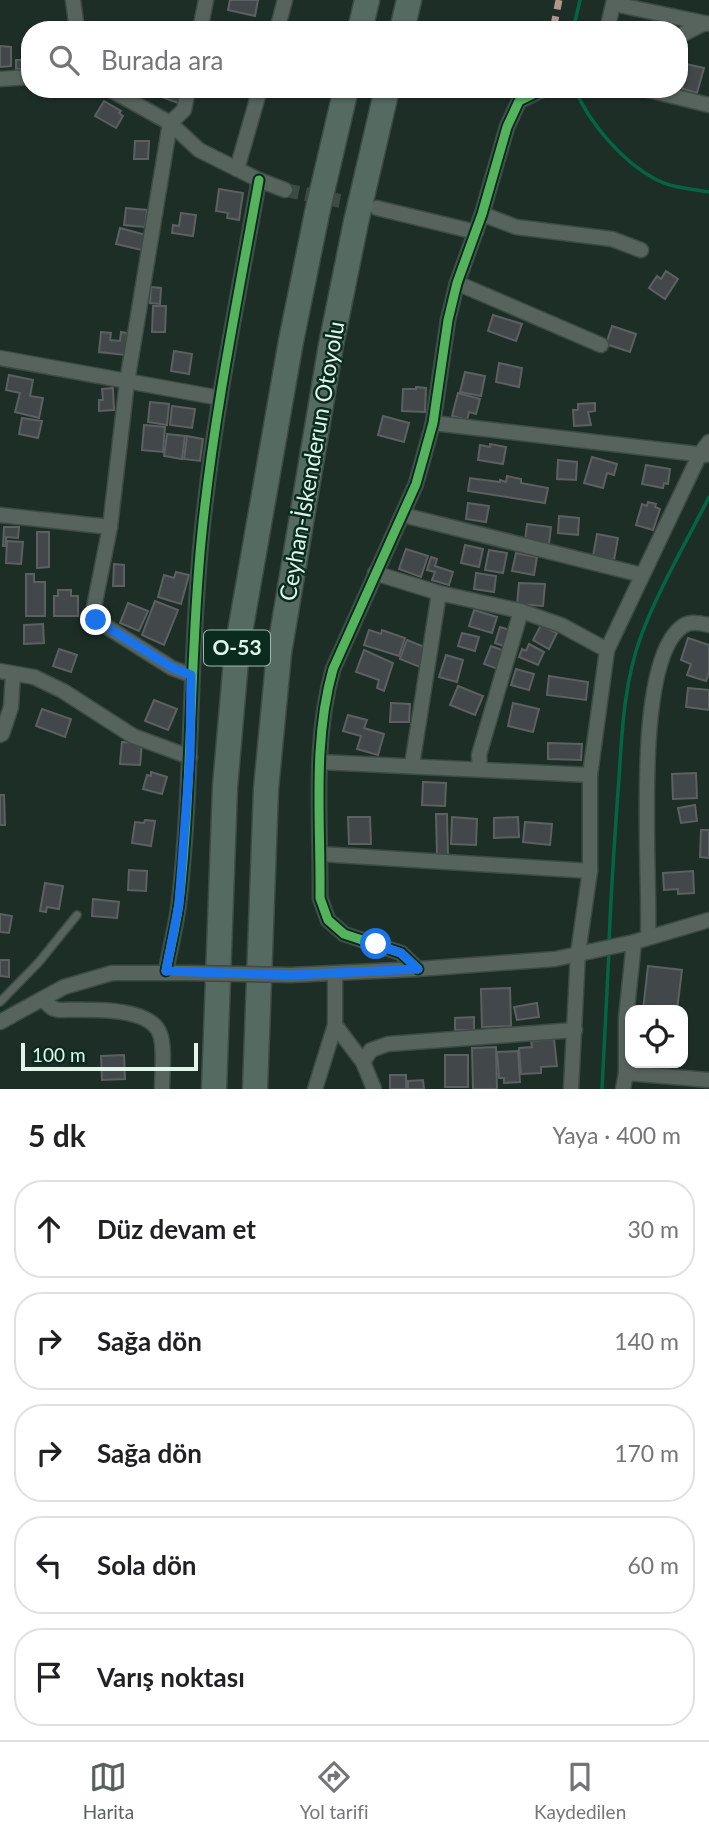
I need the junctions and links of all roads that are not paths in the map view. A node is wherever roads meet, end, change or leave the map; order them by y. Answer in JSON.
{"nodes":[{"id":1,"x":74,"y":0,"type":"edge"},
{"id":2,"x":206,"y":0,"type":"edge"},
{"id":3,"x":285,"y":0,"type":"edge"},
{"id":4,"x":367,"y":0,"type":"edge"},
{"id":5,"x":409,"y":0,"type":"edge"},
{"id":6,"x":614,"y":2,"type":"edge"},
{"id":7,"x":76,"y":21,"type":"edge"},
{"id":8,"x":202,"y":21,"type":"edge"},
{"id":9,"x":279,"y":21,"type":"edge"},
{"id":10,"x":362,"y":21,"type":"edge"},
{"id":11,"x":404,"y":21,"type":"edge"},
{"id":12,"x":609,"y":21,"type":"edge"},
{"id":13,"x":707,"y":24,"type":"edge"},
{"id":14,"x":688,"y":32,"type":"edge"},
{"id":15,"x":21,"y":78,"type":"edge"},
{"id":16,"x":0,"y":79,"type":"edge"},
{"id":17,"x":125,"y":98,"type":"edge"},
{"id":18,"x":186,"y":98,"type":"edge"},
{"id":19,"x":257,"y":98,"type":"edge"},
{"id":20,"x":344,"y":98,"type":"edge"},
{"id":21,"x":385,"y":98,"type":"edge"},
{"id":22,"x":527,"y":98,"type":"edge"},
{"id":23,"x":681,"y":98,"type":"edge"},
{"id":24,"x":709,"y":105,"type":"edge"},
{"id":25,"x":170,"y":123,"type":"junction"},
{"id":26,"x":237,"y":169,"type":"junction"},
{"id":27,"x":259,"y":180,"type":"junction"},
{"id":28,"x":285,"y":190,"type":"tunnel mouth"},
{"id":29,"x":376,"y":208,"type":"tunnel mouth"},
{"id":30,"x":482,"y":214,"type":"junction"},
{"id":31,"x":476,"y":232,"type":"junction"},
{"id":32,"x":641,"y":250,"type":"dead end"},
{"id":33,"x":457,"y":284,"type":"junction"},
{"id":34,"x":601,"y":345,"type":"dead end"},
{"id":35,"x":0,"y":358,"type":"edge"},
{"id":36,"x":127,"y":382,"type":"junction"},
{"id":37,"x":220,"y":398,"type":"junction"},
{"id":38,"x":433,"y":423,"type":"junction"},
{"id":39,"x":706,"y":450,"type":"edge"},
{"id":40,"x":0,"y":515,"type":"edge"},
{"id":41,"x":403,"y":515,"type":"junction"},
{"id":42,"x":110,"y":527,"type":"junction"},
{"id":43,"x":375,"y":573,"type":"junction"},
{"id":44,"x":642,"y":575,"type":"junction"},
{"id":45,"x":439,"y":593,"type":"junction"},
{"id":46,"x":521,"y":611,"type":"junction"},
{"id":47,"x":709,"y":625,"type":"edge"},
{"id":48,"x":607,"y":650,"type":"junction"},
{"id":49,"x":7,"y":673,"type":"edge"},
{"id":50,"x":191,"y":675,"type":"junction"},
{"id":51,"x":0,"y":735,"type":"edge"},
{"id":52,"x":190,"y":757,"type":"junction"},
{"id":53,"x":320,"y":762,"type":"junction"},
{"id":54,"x":412,"y":765,"type":"junction"},
{"id":55,"x":480,"y":768,"type":"junction"},
{"id":56,"x":590,"y":775,"type":"junction"},
{"id":57,"x":320,"y":854,"type":"junction"},
{"id":58,"x":590,"y":871,"type":"junction"},
{"id":59,"x":78,"y":915,"type":"dead end"},
{"id":60,"x":709,"y":920,"type":"edge"},
{"id":61,"x":648,"y":936,"type":"junction"},
{"id":62,"x":634,"y":942,"type":"junction"},
{"id":63,"x":579,"y":953,"type":"junction"},
{"id":64,"x":418,"y":969,"type":"junction"},
{"id":65,"x":166,"y":971,"type":"junction"},
{"id":66,"x":335,"y":974,"type":"junction"},
{"id":67,"x":43,"y":999,"type":"junction"},
{"id":68,"x":0,"y":1002,"type":"edge"},
{"id":69,"x":629,"y":1005,"type":"edge"},
{"id":70,"x":0,"y":1022,"type":"edge"},
{"id":71,"x":335,"y":1025,"type":"junction"},
{"id":72,"x":575,"y":1030,"type":"junction"},
{"id":73,"x":363,"y":1062,"type":"junction"},
{"id":74,"x":626,"y":1068,"type":"edge"},
{"id":75,"x":668,"y":1069,"type":"edge"},
{"id":76,"x":626,"y":1073,"type":"junction"},
{"id":77,"x":709,"y":1080,"type":"edge"},
{"id":78,"x":162,"y":1089,"type":"edge"},
{"id":79,"x":214,"y":1089,"type":"edge"},
{"id":80,"x":255,"y":1089,"type":"edge"},
{"id":81,"x":314,"y":1089,"type":"edge"},
{"id":82,"x":374,"y":1089,"type":"edge"},
{"id":83,"x":571,"y":1089,"type":"edge"},
{"id":84,"x":623,"y":1089,"type":"edge"}],
"edges":[{"from":1,"to":7,"type":"street"},
{"from":2,"to":8,"type":"street"},
{"from":3,"to":9,"type":"street"},
{"from":4,"to":10,"type":"highway"},
{"from":5,"to":11,"type":"highway"},
{"from":6,"to":12,"type":"street"},
{"from":6,"to":13,"type":"street"},
{"from":13,"to":14,"type":"street"},
{"from":15,"to":16,"type":"street"},
{"from":17,"to":25,"type":"street"},
{"from":18,"to":25,"type":"street"},
{"from":19,"to":26,"type":"street"},
{"from":20,"to":79,"type":"highway","name":"Ceyhan-İskenderun Otoyolu","number":"O-53"},
{"from":21,"to":80,"type":"highway","name":"Ceyhan-İskenderun Otoyolu","number":"O-53"},
{"from":22,"to":30,"type":"street"},
{"from":23,"to":24,"type":"street"},
{"from":25,"to":26,"type":"street"},
{"from":25,"to":36,"type":"street"},
{"from":26,"to":27,"type":"street"},
{"from":27,"to":28,"type":"street"},
{"from":27,"to":37,"type":"street"},
{"from":29,"to":31,"type":"street"},
{"from":30,"to":31,"type":"street"},
{"from":30,"to":32,"type":"street"},
{"from":31,"to":33,"type":"street"},
{"from":33,"to":34,"type":"street"},
{"from":33,"to":38,"type":"street"},
{"from":35,"to":36,"type":"street"},
{"from":36,"to":37,"type":"street"},
{"from":36,"to":42,"type":"street"},
{"from":37,"to":50,"type":"street"},
{"from":38,"to":39,"type":"street"},
{"from":38,"to":41,"type":"street"},
{"from":39,"to":44,"type":"street"},
{"from":40,"to":42,"type":"street"},
{"from":41,"to":43,"type":"street"},
{"from":41,"to":44,"type":"street"},
{"from":42,"to":50,"type":"street"},
{"from":43,"to":45,"type":"street"},
{"from":43,"to":53,"type":"street"},
{"from":44,"to":48,"type":"street"},
{"from":45,"to":46,"type":"street"},
{"from":45,"to":54,"type":"street"},
{"from":46,"to":48,"type":"street"},
{"from":46,"to":55,"type":"street"},
{"from":47,"to":61,"type":"street"},
{"from":48,"to":56,"type":"street"},
{"from":49,"to":51,"type":"street"},
{"from":49,"to":52,"type":"street"},
{"from":50,"to":52,"type":"street"},
{"from":52,"to":65,"type":"street"},
{"from":53,"to":54,"type":"street"},
{"from":53,"to":57,"type":"street"},
{"from":54,"to":55,"type":"street"},
{"from":55,"to":56,"type":"street"},
{"from":56,"to":58,"type":"street"},
{"from":57,"to":58,"type":"street"},
{"from":57,"to":64,"type":"street"},
{"from":58,"to":63,"type":"street"},
{"from":59,"to":68,"type":"lane"},
{"from":60,"to":61,"type":"street"},
{"from":61,"to":62,"type":"street"},
{"from":62,"to":63,"type":"street"},
{"from":62,"to":69,"type":"street"},
{"from":63,"to":64,"type":"street"},
{"from":63,"to":72,"type":"street"},
{"from":64,"to":66,"type":"street"},
{"from":65,"to":66,"type":"street","bridge":true},
{"from":65,"to":67,"type":"street"},
{"from":66,"to":71,"type":"street"},
{"from":67,"to":70,"type":"street"},
{"from":67,"to":78,"type":"street"},
{"from":71,"to":73,"type":"street"},
{"from":71,"to":81,"type":"street"},
{"from":72,"to":73,"type":"street"},
{"from":72,"to":83,"type":"street"},
{"from":73,"to":82,"type":"street"},
{"from":74,"to":76,"type":"street"},
{"from":75,"to":76,"type":"street"},
{"from":75,"to":77,"type":"street"},
{"from":76,"to":84,"type":"street"}]}
